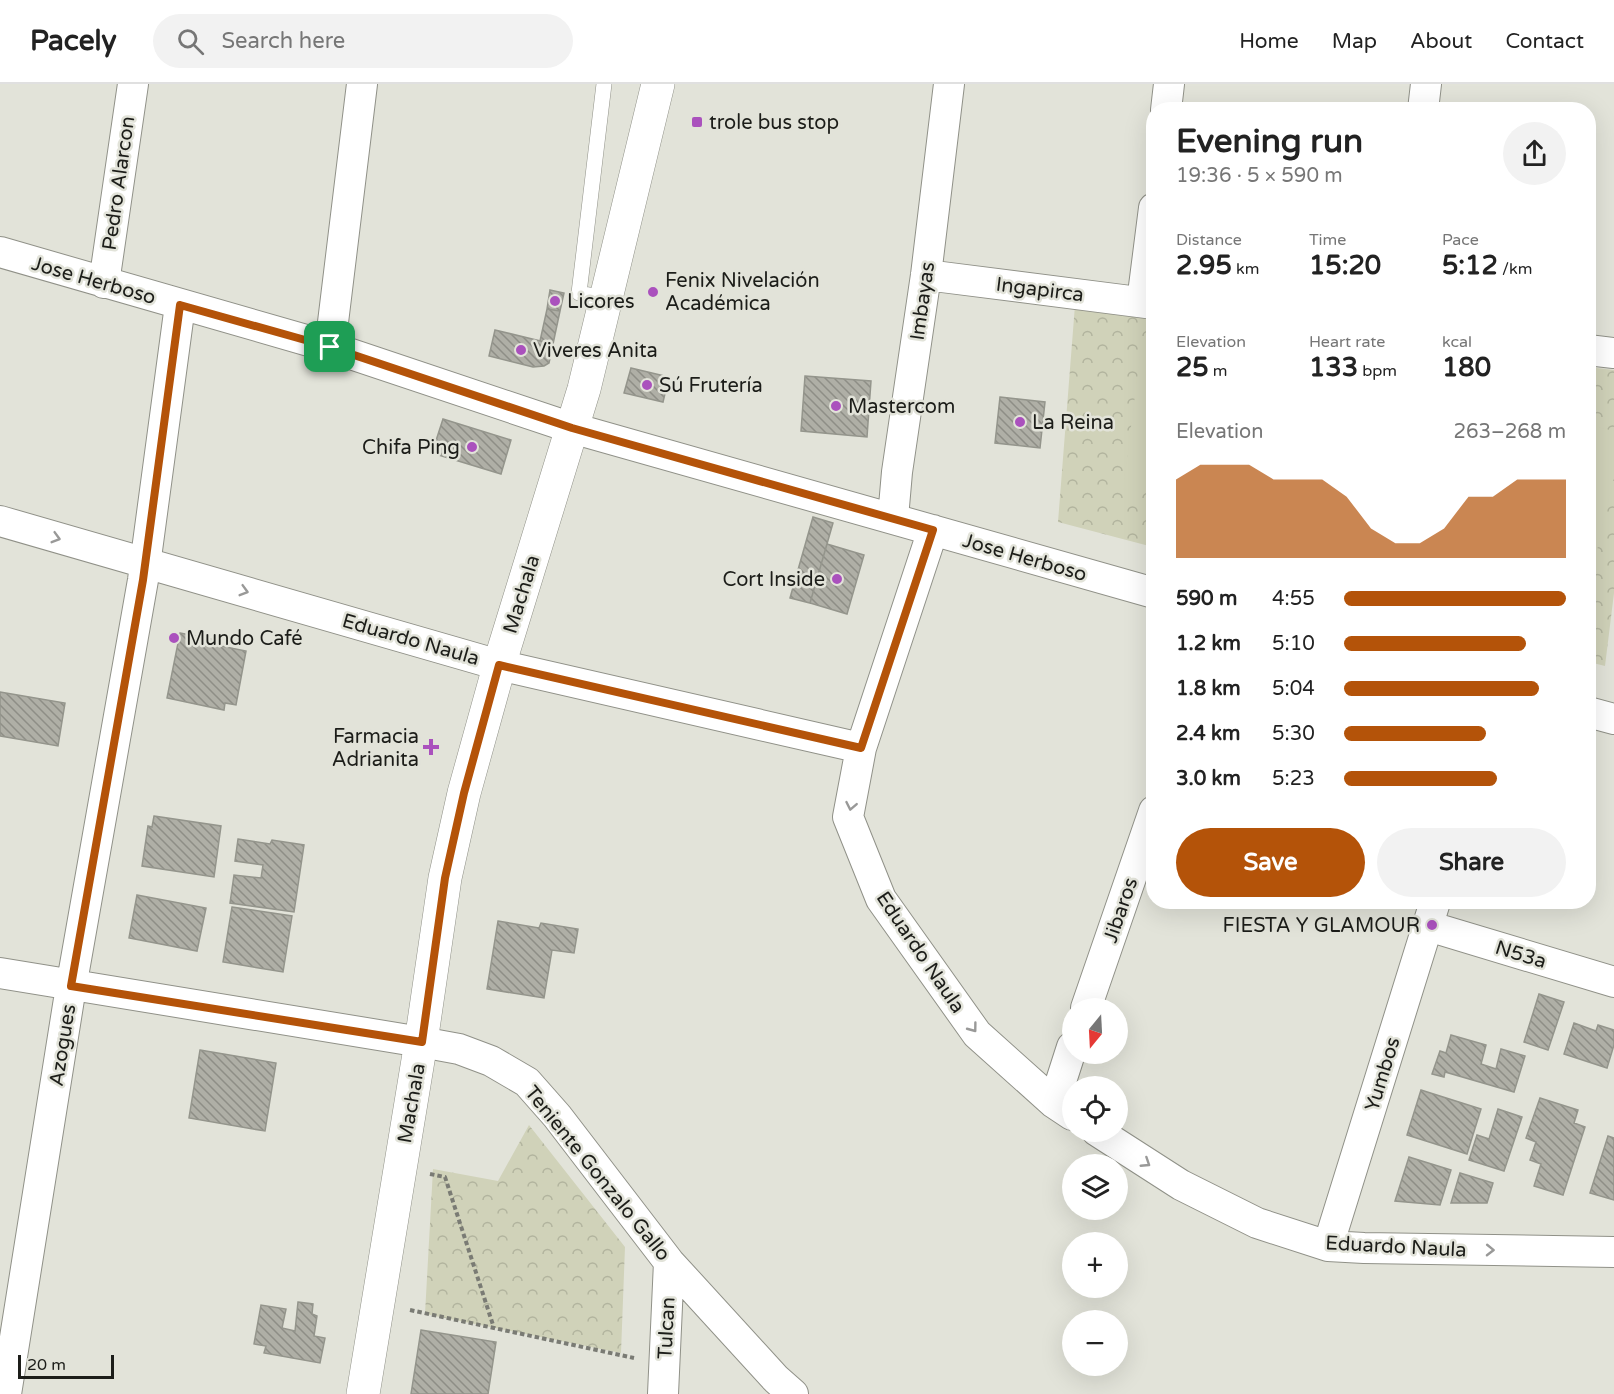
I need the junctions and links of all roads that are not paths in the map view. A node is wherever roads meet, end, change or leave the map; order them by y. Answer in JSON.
{"nodes":[{"id":1,"x":133,"y":84,"type":"edge"},
{"id":2,"x":362,"y":84,"type":"edge"},
{"id":3,"x":604,"y":84,"type":"edge"},
{"id":4,"x":658,"y":84,"type":"edge"},
{"id":5,"x":949,"y":84,"type":"edge"},
{"id":6,"x":1169,"y":84,"type":"edge"},
{"id":7,"x":1426,"y":84,"type":"edge"},
{"id":8,"x":1167,"y":102,"type":"edge"},
{"id":9,"x":1424,"y":102,"type":"edge"},
{"id":10,"x":0,"y":252,"type":"edge"},
{"id":11,"x":926,"y":275,"type":"junction"},
{"id":12,"x":104,"y":283,"type":"junction"},
{"id":13,"x":606,"y":298,"type":"junction"},
{"id":14,"x":1146,"y":303,"type":"edge"},
{"id":15,"x":180,"y":305,"type":"junction"},
{"id":16,"x":330,"y":347,"type":"junction"},
{"id":17,"x":1596,"y":351,"type":"edge"},
{"id":18,"x":1614,"y":353,"type":"edge"},
{"id":19,"x":572,"y":428,"type":"junction"},
{"id":20,"x":893,"y":518,"type":"junction"},
{"id":21,"x":0,"y":521,"type":"edge"},
{"id":22,"x":933,"y":530,"type":"junction"},
{"id":23,"x":146,"y":563,"type":"junction"},
{"id":24,"x":1146,"y":591,"type":"edge"},
{"id":25,"x":499,"y":665,"type":"junction"},
{"id":26,"x":1596,"y":714,"type":"edge"},
{"id":27,"x":1614,"y":719,"type":"edge"},
{"id":28,"x":861,"y":748,"type":"junction"},
{"id":29,"x":1146,"y":834,"type":"edge"},
{"id":30,"x":1432,"y":914,"type":"edge"},
{"id":31,"x":0,"y":973,"type":"edge"},
{"id":32,"x":1614,"y":982,"type":"edge"},
{"id":33,"x":71,"y":986,"type":"junction"},
{"id":34,"x":1089,"y":998,"type":"edge"},
{"id":35,"x":422,"y":1042,"type":"junction"},
{"id":36,"x":1062,"y":1108,"type":"edge"},
{"id":37,"x":1114,"y":1142,"type":"edge"},
{"id":38,"x":1328,"y":1246,"type":"junction"},
{"id":39,"x":1614,"y":1252,"type":"edge"},
{"id":40,"x":669,"y":1262,"type":"junction"},
{"id":41,"x":6,"y":1394,"type":"edge"},
{"id":42,"x":363,"y":1394,"type":"edge"},
{"id":43,"x":663,"y":1394,"type":"edge"},
{"id":44,"x":793,"y":1394,"type":"edge"}],
"edges":[{"from":1,"to":12,"type":"street","name":"Pedro Alarcon"},
{"from":2,"to":16,"type":"street"},
{"from":3,"to":13,"type":"lane"},
{"from":4,"to":13,"type":"main road","name":"Machala"},
{"from":5,"to":11,"type":"street","name":"Imbayas"},
{"from":6,"to":8,"type":"street"},
{"from":7,"to":9,"type":"street"},
{"from":10,"to":12,"type":"street","name":"Jose Herboso"},
{"from":11,"to":14,"type":"street","name":"Ingapirca"},
{"from":11,"to":20,"type":"street","name":"Imbayas"},
{"from":12,"to":15,"type":"street","name":"Jose Herboso"},
{"from":13,"to":19,"type":"main road","name":"Machala"},
{"from":15,"to":16,"type":"street","name":"Jose Herboso"},
{"from":15,"to":23,"type":"street","name":"Azogues"},
{"from":16,"to":19,"type":"street","name":"Jose Herboso"},
{"from":17,"to":18,"type":"street"},
{"from":19,"to":20,"type":"street","name":"Jose Herboso"},
{"from":19,"to":25,"type":"main road","name":"Machala"},
{"from":20,"to":22,"type":"street","name":"Jose Herboso"},
{"from":21,"to":23,"type":"street","name":"Eduardo Naula","one_way":true},
{"from":22,"to":24,"type":"street","name":"Jose Herboso"},
{"from":22,"to":28,"type":"street","name":"Eduardo Naula"},
{"from":23,"to":25,"type":"street","name":"Eduardo Naula","one_way":true},
{"from":23,"to":33,"type":"street","name":"Azogues"},
{"from":25,"to":28,"type":"street","name":"Eduardo Naula"},
{"from":25,"to":35,"type":"main road","name":"Machala"},
{"from":26,"to":27,"type":"street"},
{"from":28,"to":36,"type":"street","name":"Eduardo Naula","one_way":true},
{"from":29,"to":34,"type":"street","name":"Jibaros"},
{"from":30,"to":32,"type":"street","name":"N53a"},
{"from":30,"to":38,"type":"street","name":"Yumbos"},
{"from":31,"to":33,"type":"street","name":"Teniente Gonzalo Gallo"},
{"from":33,"to":35,"type":"street","name":"Teniente Gonzalo Gallo"},
{"from":33,"to":41,"type":"street","name":"Azogues"},
{"from":35,"to":40,"type":"street","name":"Teniente Gonzalo Gallo"},
{"from":35,"to":42,"type":"main road","name":"Machala"},
{"from":37,"to":38,"type":"street","name":"Eduardo Naula","one_way":true},
{"from":38,"to":39,"type":"street","name":"Eduardo Naula","one_way":true},
{"from":40,"to":43,"type":"street","name":"Tulcan"},
{"from":40,"to":44,"type":"street","name":"Teniente Gonzalo Gallo"}]}
